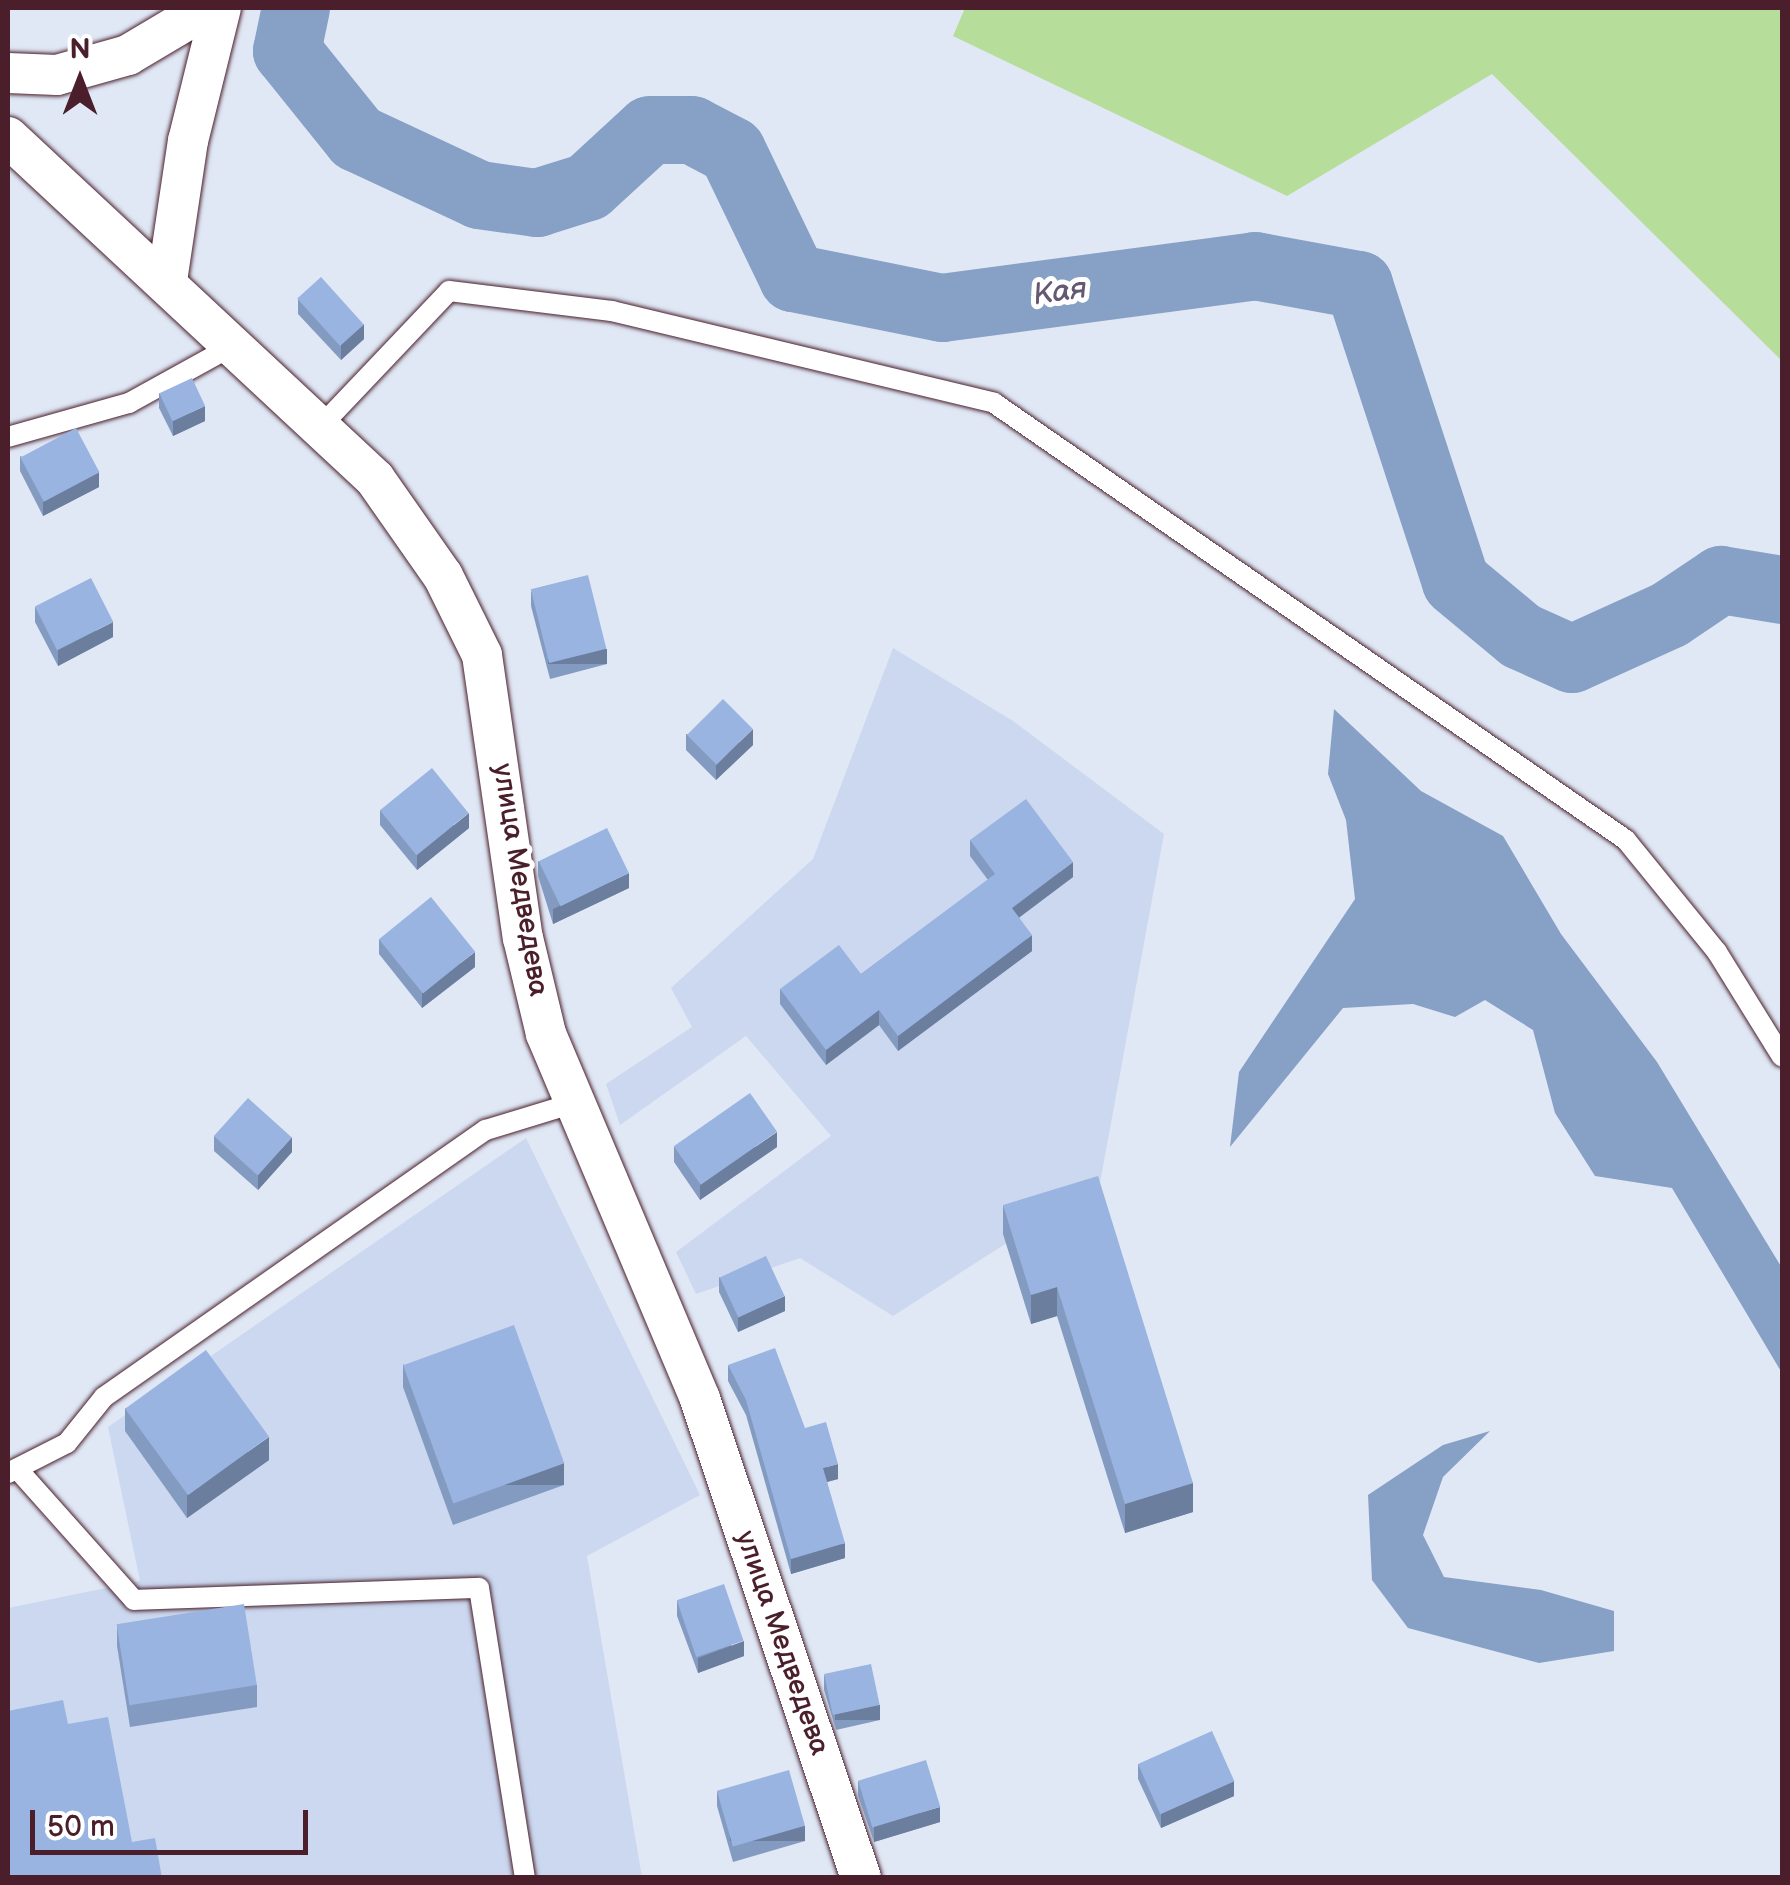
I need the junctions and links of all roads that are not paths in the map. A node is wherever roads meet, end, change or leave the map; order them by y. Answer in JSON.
{"nodes":[{"id":1,"x":207,"y":8,"type":"edge"},
{"id":2,"x":221,"y":8,"type":"edge"},
{"id":3,"x":8,"y":72,"type":"edge"},
{"id":4,"x":8,"y":137,"type":"edge"},
{"id":5,"x":167,"y":281,"type":"junction"},
{"id":6,"x":236,"y":344,"type":"junction"},
{"id":7,"x":320,"y":426,"type":"junction"},
{"id":8,"x":8,"y":436,"type":"edge"},
{"id":9,"x":1782,"y":1057,"type":"edge"},
{"id":10,"x":572,"y":1104,"type":"junction"},
{"id":11,"x":14,"y":1473,"type":"edge"},
{"id":12,"x":525,"y":1878,"type":"edge"},
{"id":13,"x":861,"y":1878,"type":"edge"}],
"edges":[{"from":1,"to":3,"type":"street"},
{"from":2,"to":5,"type":"street"},
{"from":4,"to":5,"type":"street","name":"улица Медведева"},
{"from":5,"to":6,"type":"street","name":"улица Медведева"},
{"from":6,"to":7,"type":"street","name":"улица Медведева"},
{"from":6,"to":8,"type":"lane"},
{"from":7,"to":9,"type":"lane"},
{"from":7,"to":10,"type":"street","name":"улица Медведева"},
{"from":10,"to":11,"type":"lane"},
{"from":10,"to":13,"type":"street","name":"улица Медведева"},
{"from":11,"to":12,"type":"lane"}]}
